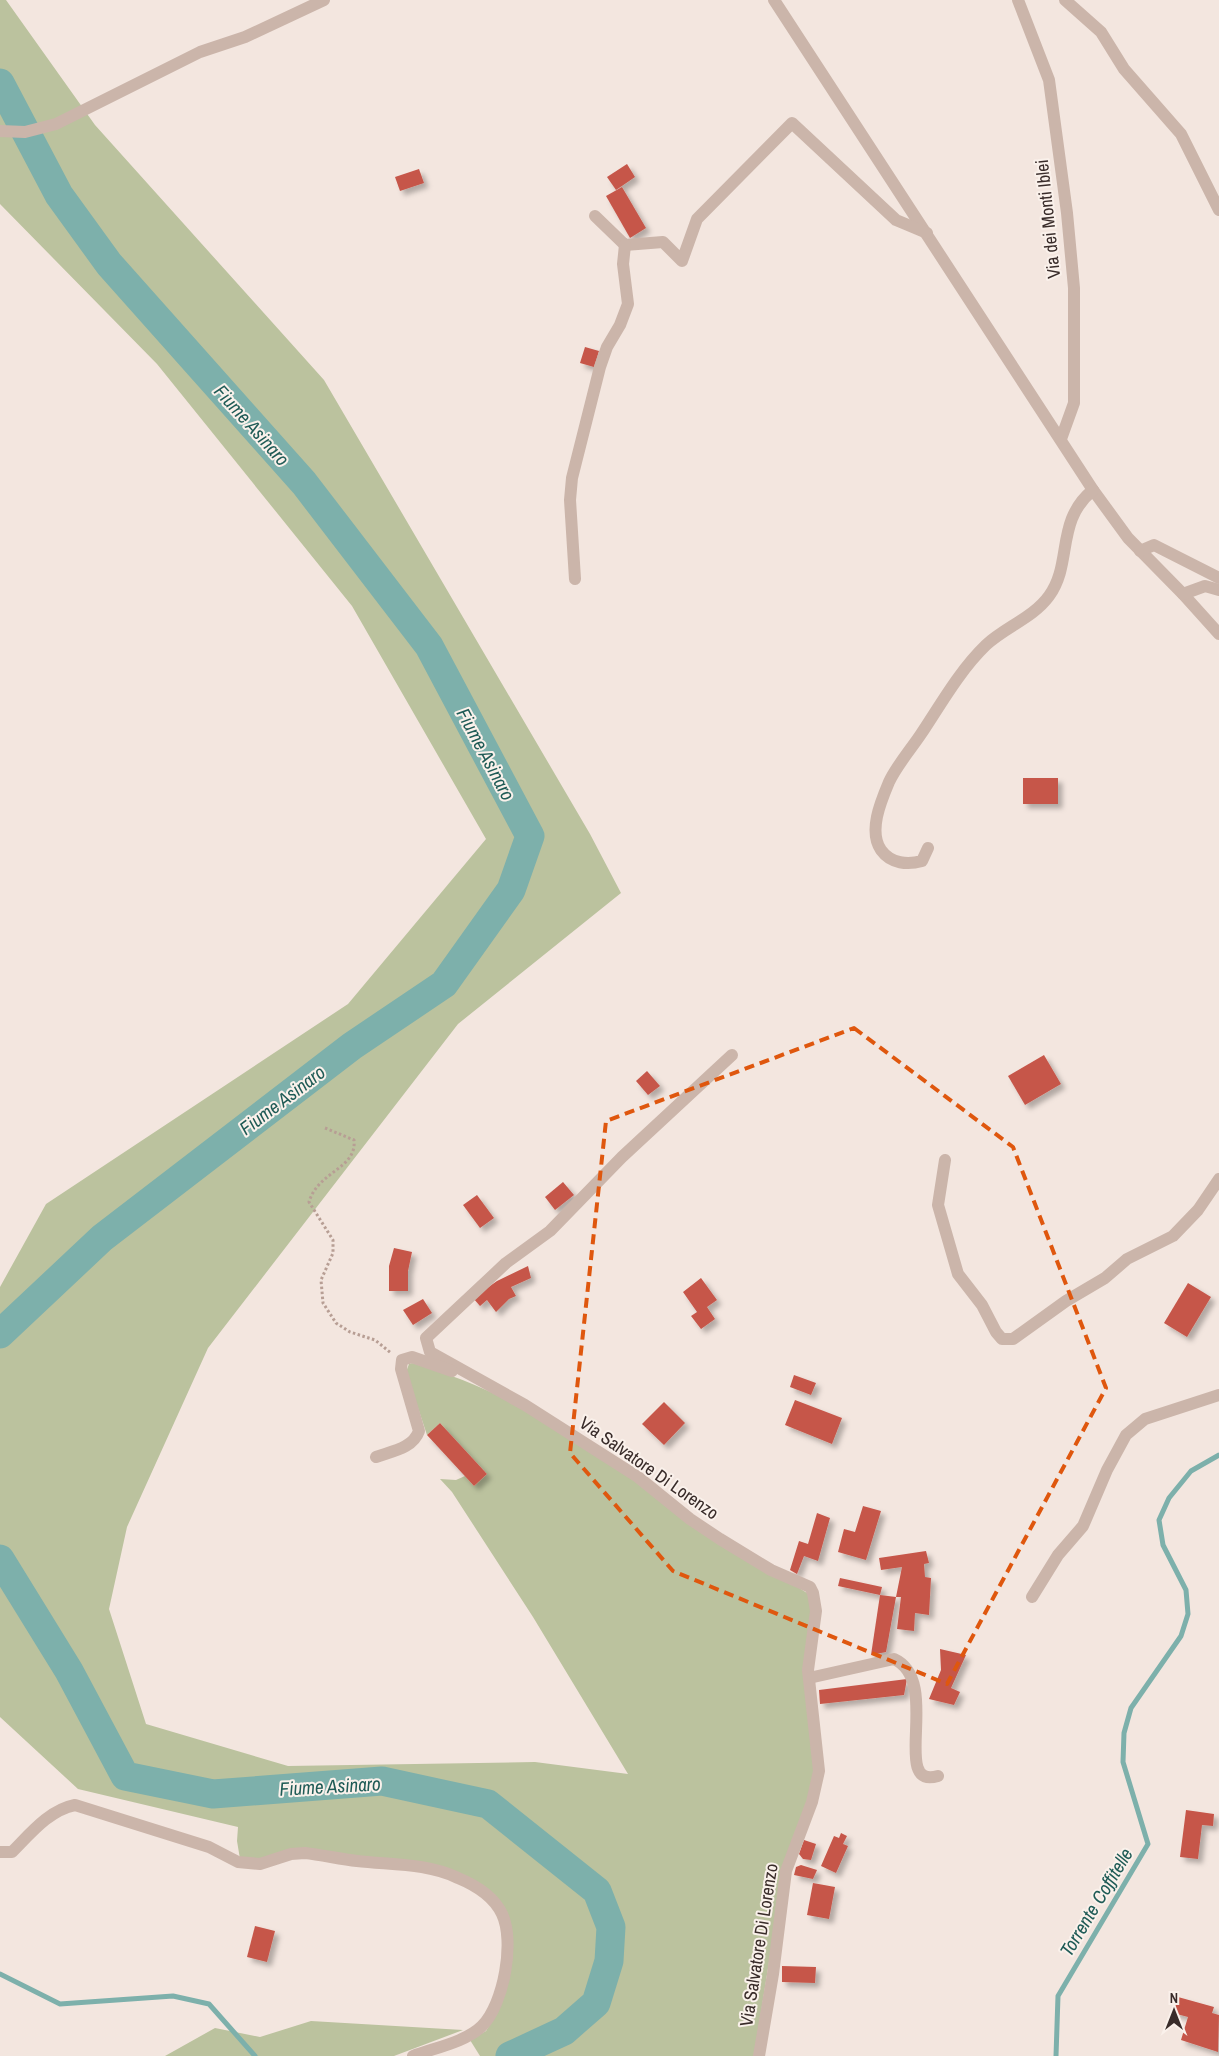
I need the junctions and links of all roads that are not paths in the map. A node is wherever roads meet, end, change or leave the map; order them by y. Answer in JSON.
{"nodes":[{"id":1,"x":324,"y":0,"type":"edge"},
{"id":2,"x":774,"y":0,"type":"edge"},
{"id":3,"x":1018,"y":0,"type":"edge"},
{"id":4,"x":1065,"y":0,"type":"edge"},
{"id":5,"x":0,"y":131,"type":"edge"},
{"id":6,"x":1219,"y":210,"type":"edge"},
{"id":7,"x":595,"y":216,"type":"dead end"},
{"id":8,"x":927,"y":234,"type":"junction"},
{"id":9,"x":625,"y":244,"type":"junction"},
{"id":10,"x":1062,"y":439,"type":"junction"},
{"id":11,"x":1093,"y":490,"type":"junction"},
{"id":12,"x":1140,"y":551,"type":"junction"},
{"id":13,"x":1219,"y":578,"type":"edge"},
{"id":14,"x":575,"y":579,"type":"dead end"},
{"id":15,"x":1219,"y":590,"type":"edge"},
{"id":16,"x":1183,"y":594,"type":"junction"},
{"id":17,"x":1219,"y":634,"type":"edge"},
{"id":18,"x":928,"y":848,"type":"dead end"},
{"id":19,"x":732,"y":1055,"type":"dead end"},
{"id":20,"x":945,"y":1160,"type":"dead end"},
{"id":21,"x":1219,"y":1179,"type":"edge"},
{"id":22,"x":480,"y":1381,"type":"junction"},
{"id":23,"x":1219,"y":1395,"type":"edge"},
{"id":24,"x":376,"y":1457,"type":"dead end"},
{"id":25,"x":1032,"y":1597,"type":"dead end"},
{"id":26,"x":809,"y":1678,"type":"junction"},
{"id":27,"x":938,"y":1776,"type":"dead end"},
{"id":28,"x":6,"y":1852,"type":"edge"},
{"id":29,"x":0,"y":1862,"type":"edge"},
{"id":30,"x":413,"y":2056,"type":"edge"},
{"id":31,"x":759,"y":2056,"type":"edge"}],
"edges":[{"from":1,"to":5,"type":"street"},
{"from":2,"to":8,"type":"street"},
{"from":3,"to":10,"type":"street","name":"Via dei Monti Iblei"},
{"from":4,"to":6,"type":"street"},
{"from":7,"to":9,"type":"street"},
{"from":8,"to":9,"type":"street"},
{"from":8,"to":10,"type":"street"},
{"from":9,"to":14,"type":"street"},
{"from":10,"to":11,"type":"street"},
{"from":11,"to":12,"type":"street"},
{"from":11,"to":18,"type":"street"},
{"from":12,"to":13,"type":"street"},
{"from":12,"to":16,"type":"street"},
{"from":15,"to":16,"type":"street"},
{"from":16,"to":17,"type":"street"},
{"from":19,"to":22,"type":"street","name":"Via Salvatore Di Lorenzo"},
{"from":20,"to":21,"type":"street"},
{"from":22,"to":24,"type":"street"},
{"from":22,"to":26,"type":"street","name":"Via Salvatore Di Lorenzo"},
{"from":23,"to":25,"type":"street"},
{"from":26,"to":27,"type":"street"},
{"from":26,"to":31,"type":"street","name":"Via Salvatore Di Lorenzo"},
{"from":28,"to":29,"type":"street"},
{"from":28,"to":30,"type":"street"}]}
